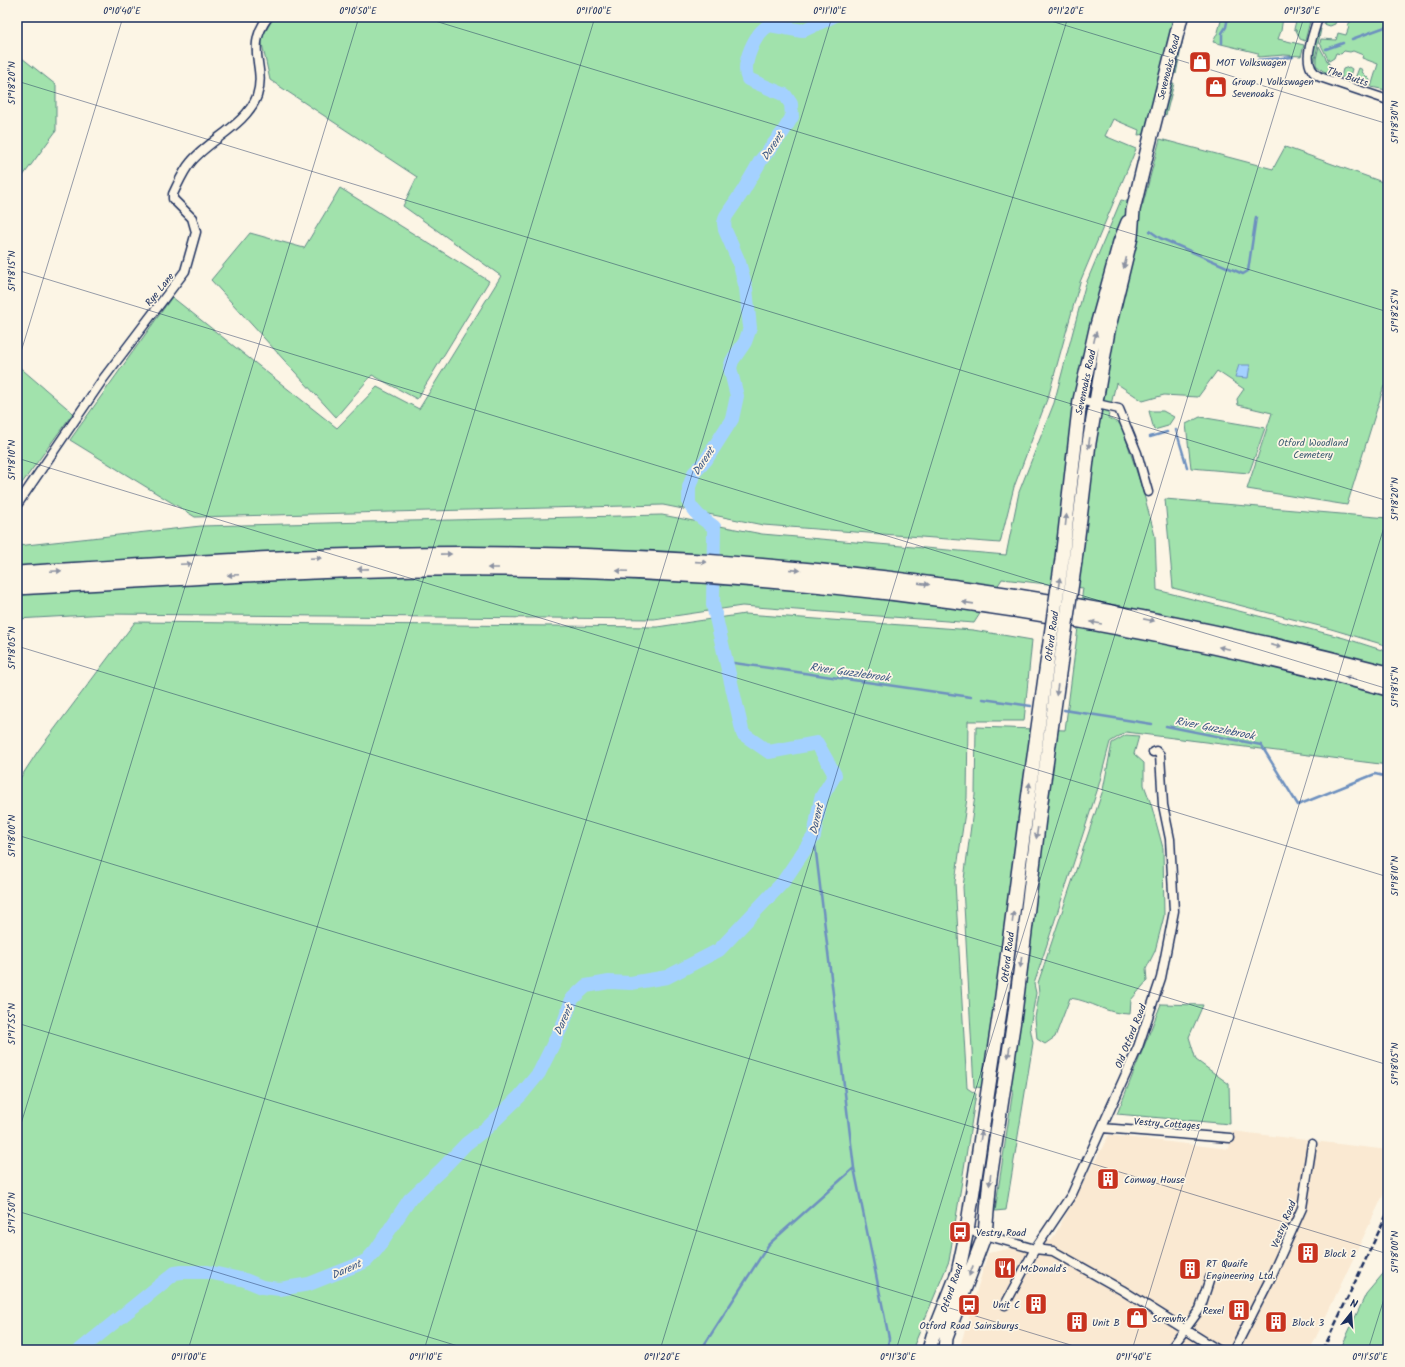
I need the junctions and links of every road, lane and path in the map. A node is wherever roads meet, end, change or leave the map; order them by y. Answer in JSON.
{"nodes":[{"id":1,"x":268,"y":17,"type":"edge"},
{"id":2,"x":1181,"y":17,"type":"edge"},
{"id":3,"x":1318,"y":17,"type":"edge"},
{"id":4,"x":1388,"y":100,"type":"edge"},
{"id":5,"x":1133,"y":210,"type":"junction"},
{"id":6,"x":1080,"y":400,"type":"junction"},
{"id":7,"x":1095,"y":405,"type":"junction"},
{"id":8,"x":1148,"y":492,"type":"dead end"},
{"id":9,"x":17,"y":505,"type":"edge"},
{"id":10,"x":1068,"y":560,"type":"junction"},
{"id":11,"x":662,"y":566,"type":"junction"},
{"id":12,"x":756,"y":573,"type":"junction"},
{"id":13,"x":17,"y":574,"type":"edge"},
{"id":14,"x":17,"y":587,"type":"edge"},
{"id":15,"x":1056,"y":650,"type":"junction"},
{"id":16,"x":1388,"y":674,"type":"edge"},
{"id":17,"x":1388,"y":688,"type":"edge"},
{"id":18,"x":1153,"y":752,"type":"dead end"},
{"id":19,"x":1102,"y":1128,"type":"junction"},
{"id":20,"x":1230,"y":1138,"type":"dead end"},
{"id":21,"x":1312,"y":1144,"type":"dead end"},
{"id":22,"x":967,"y":1230,"type":"junction"},
{"id":23,"x":985,"y":1234,"type":"junction"},
{"id":24,"x":1035,"y":1248,"type":"junction"},
{"id":25,"x":1210,"y":1278,"type":"dead end"},
{"id":26,"x":1004,"y":1305,"type":"dead end"},
{"id":27,"x":1184,"y":1330,"type":"junction"},
{"id":28,"x":929,"y":1350,"type":"edge"},
{"id":29,"x":945,"y":1350,"type":"edge"},
{"id":30,"x":1170,"y":1350,"type":"edge"},
{"id":31,"x":1218,"y":1350,"type":"edge"},
{"id":32,"x":1234,"y":1350,"type":"edge"}],
"edges":[{"from":1,"to":9,"type":"street","name":"Rye Lane"},
{"from":2,"to":5,"type":"main road","name":"Sevenoaks Road"},
{"from":3,"to":4,"type":"street","name":"The Butts"},
{"from":6,"to":5,"type":"main road","name":"Sevenoaks Road","one_way":true},
{"from":5,"to":7,"type":"main road","name":"Sevenoaks Road","one_way":true},
{"from":6,"to":7,"type":"street"},
{"from":10,"to":6,"type":"main road","name":"Sevenoaks Road","one_way":true},
{"from":7,"to":8,"type":"street"},
{"from":7,"to":10,"type":"main road","name":"Sevenoaks Road","one_way":true},
{"from":10,"to":15,"type":"main road","name":"Otford Road","bridge":true},
{"from":11,"to":12,"type":"highway"},
{"from":13,"to":11,"type":"highway","one_way":true},
{"from":11,"to":14,"type":"highway","one_way":true},
{"from":12,"to":16,"type":"highway","one_way":true},
{"from":17,"to":12,"type":"highway","one_way":true},
{"from":22,"to":15,"type":"main road","name":"Otford Road","one_way":true},
{"from":15,"to":23,"type":"main road","name":"Otford Road","one_way":true},
{"from":18,"to":19,"type":"street","name":"Old Otford Road"},
{"from":19,"to":20,"type":"street","name":"Vestry Cottages"},
{"from":19,"to":24,"type":"street","name":"Old Otford Road"},
{"from":21,"to":32,"type":"street","name":"Vestry Road"},
{"from":22,"to":23,"type":"street"},
{"from":22,"to":28,"type":"main road","name":"Otford Road"},
{"from":23,"to":24,"type":"street"},
{"from":23,"to":29,"type":"main road","name":"Otford Road","one_way":true},
{"from":24,"to":26,"type":"street","name":"Old Otford Road"},
{"from":24,"to":27,"type":"street"},
{"from":25,"to":27,"type":"street"},
{"from":27,"to":30,"type":"street"},
{"from":27,"to":31,"type":"street"}]}
